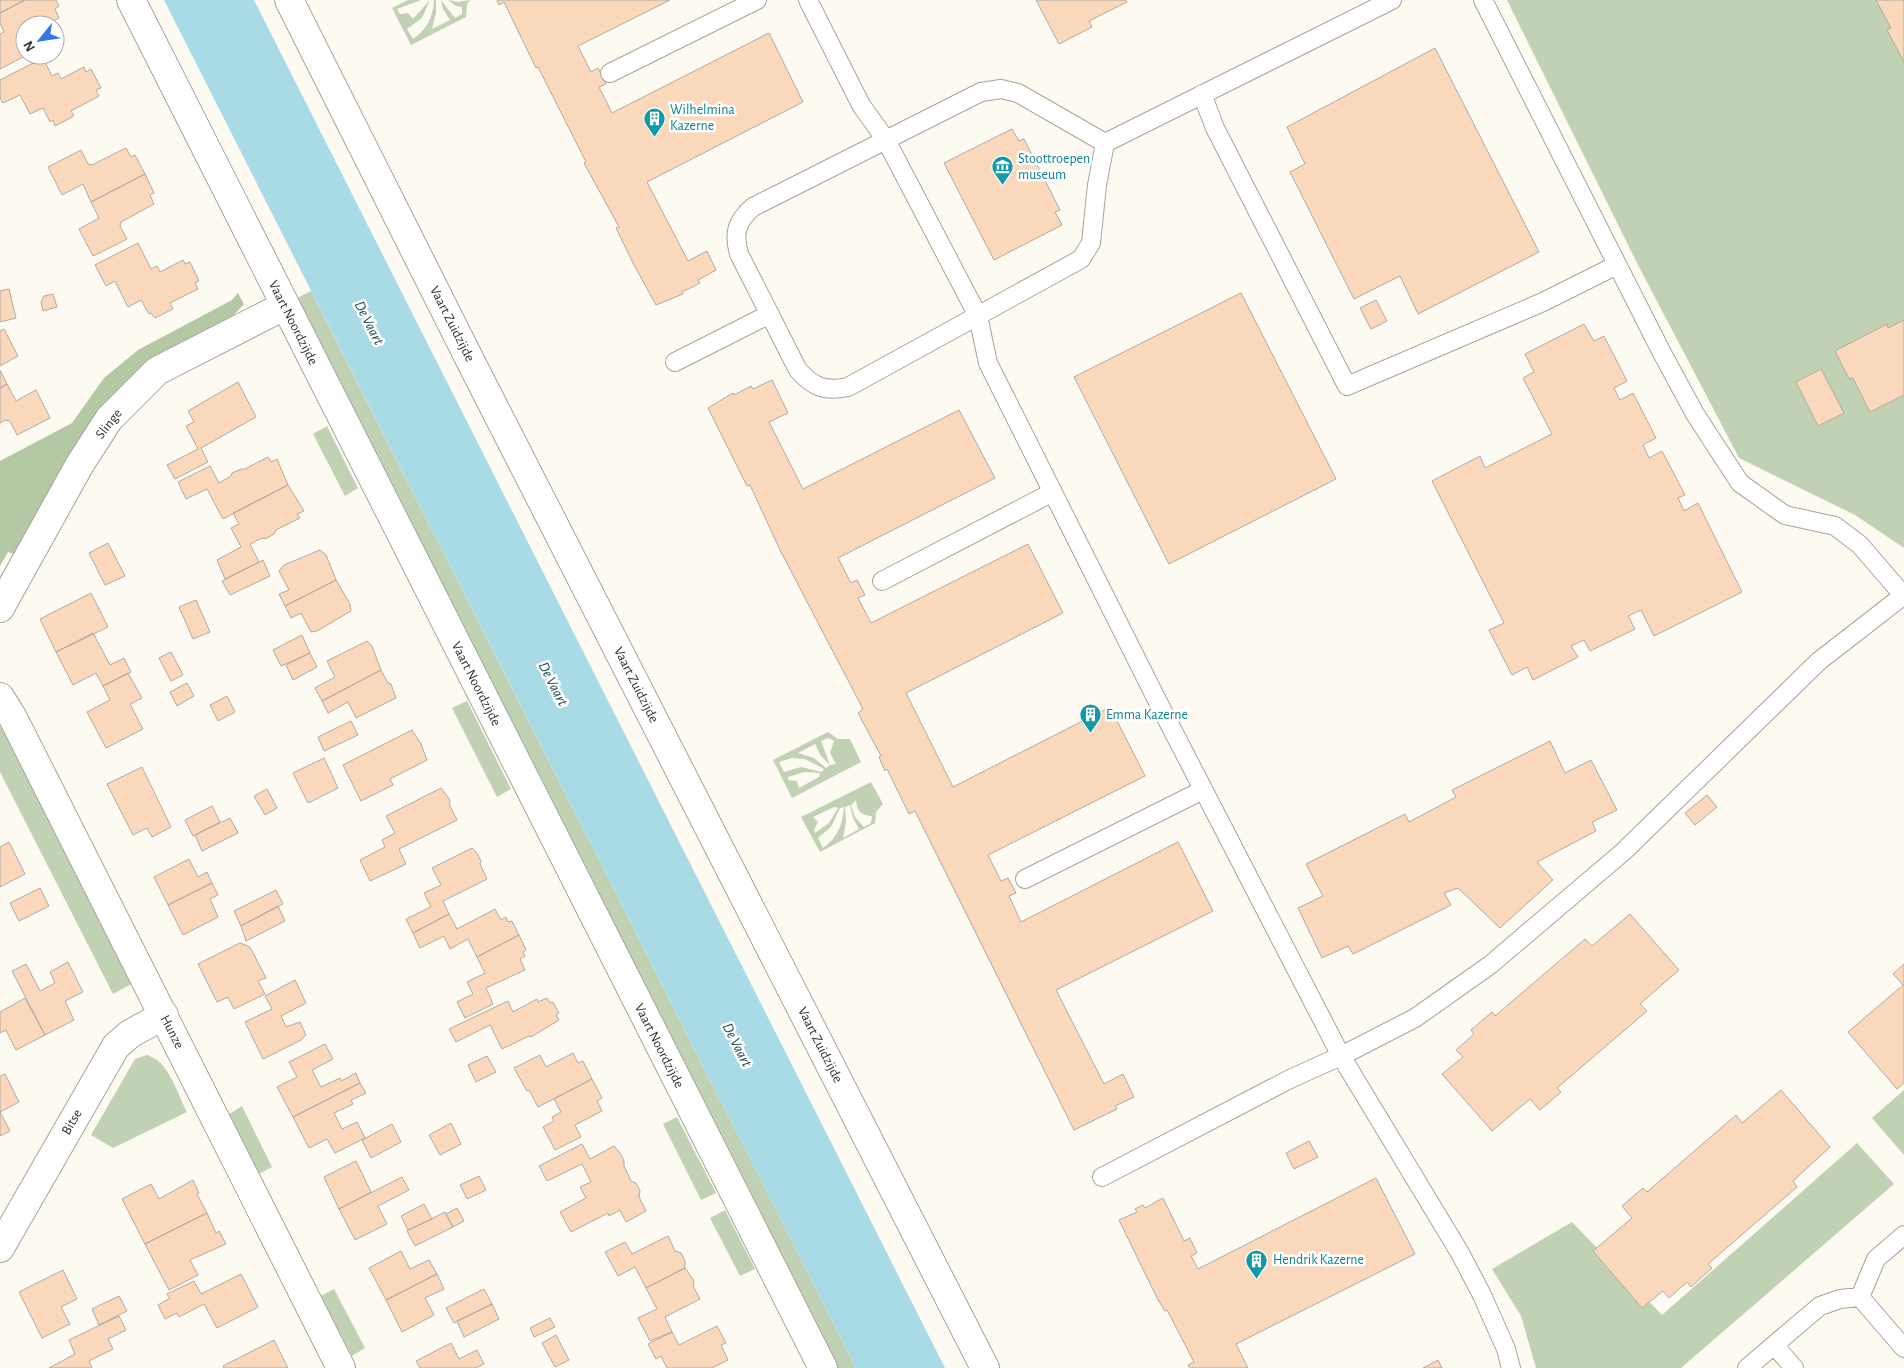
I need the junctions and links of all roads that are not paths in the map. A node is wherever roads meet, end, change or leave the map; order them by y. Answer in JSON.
{"nodes":[{"id":1,"x":131,"y":0,"type":"edge"},
{"id":2,"x":290,"y":0,"type":"edge"},
{"id":3,"x":757,"y":0,"type":"edge"},
{"id":4,"x":808,"y":0,"type":"edge"},
{"id":5,"x":1392,"y":0,"type":"edge"},
{"id":6,"x":1483,"y":0,"type":"edge"},
{"id":7,"x":610,"y":73,"type":"dead end"},
{"id":8,"x":1202,"y":94,"type":"junction"},
{"id":9,"x":886,"y":140,"type":"junction"},
{"id":10,"x":1105,"y":142,"type":"junction"},
{"id":11,"x":1617,"y":265,"type":"junction"},
{"id":12,"x":284,"y":306,"type":"junction"},
{"id":13,"x":770,"y":314,"type":"junction"},
{"id":14,"x":978,"y":316,"type":"junction"},
{"id":15,"x":674,"y":362,"type":"dead end"},
{"id":16,"x":1053,"y":492,"type":"junction"},
{"id":17,"x":882,"y":581,"type":"dead end"},
{"id":18,"x":1904,"y":595,"type":"edge"},
{"id":19,"x":0,"y":608,"type":"edge"},
{"id":20,"x":0,"y":697,"type":"edge"},
{"id":21,"x":1203,"y":790,"type":"junction"},
{"id":22,"x":1025,"y":879,"type":"dead end"},
{"id":23,"x":164,"y":1015,"type":"junction"},
{"id":24,"x":1340,"y":1056,"type":"junction"},
{"id":25,"x":1102,"y":1176,"type":"dead end"},
{"id":26,"x":1904,"y":1235,"type":"edge"},
{"id":27,"x":0,"y":1248,"type":"edge"},
{"id":28,"x":1860,"y":1297,"type":"junction"},
{"id":29,"x":1774,"y":1345,"type":"junction"},
{"id":30,"x":1904,"y":1348,"type":"edge"},
{"id":31,"x":341,"y":1368,"type":"edge"},
{"id":32,"x":823,"y":1368,"type":"edge"},
{"id":33,"x":984,"y":1368,"type":"edge"},
{"id":34,"x":1511,"y":1368,"type":"edge"},
{"id":35,"x":1747,"y":1368,"type":"edge"},
{"id":36,"x":1794,"y":1368,"type":"edge"}],
"edges":[{"from":1,"to":12,"type":"street","name":"Vaart Noordzijde"},
{"from":2,"to":33,"type":"street","name":"Vaart Zuidzijde"},
{"from":3,"to":7,"type":"lane"},
{"from":4,"to":9,"type":"lane"},
{"from":5,"to":8,"type":"lane"},
{"from":6,"to":11,"type":"lane"},
{"from":8,"to":10,"type":"lane"},
{"from":8,"to":11,"type":"lane"},
{"from":9,"to":10,"type":"lane"},
{"from":9,"to":13,"type":"lane"},
{"from":9,"to":14,"type":"lane"},
{"from":10,"to":14,"type":"lane"},
{"from":11,"to":18,"type":"lane"},
{"from":12,"to":19,"type":"street","name":"Slinge"},
{"from":12,"to":32,"type":"street","name":"Vaart Noordzijde"},
{"from":13,"to":14,"type":"lane"},
{"from":13,"to":15,"type":"lane"},
{"from":14,"to":16,"type":"lane"},
{"from":16,"to":17,"type":"lane"},
{"from":16,"to":21,"type":"lane"},
{"from":18,"to":24,"type":"lane"},
{"from":20,"to":23,"type":"street","name":"Hunze"},
{"from":21,"to":22,"type":"lane"},
{"from":21,"to":24,"type":"lane"},
{"from":23,"to":27,"type":"street","name":"Bitse"},
{"from":23,"to":31,"type":"street","name":"Hunze"},
{"from":24,"to":25,"type":"lane"},
{"from":24,"to":34,"type":"lane"},
{"from":26,"to":28,"type":"lane"},
{"from":28,"to":29,"type":"lane"},
{"from":28,"to":30,"type":"lane"},
{"from":29,"to":35,"type":"lane"},
{"from":29,"to":36,"type":"lane"}]}
